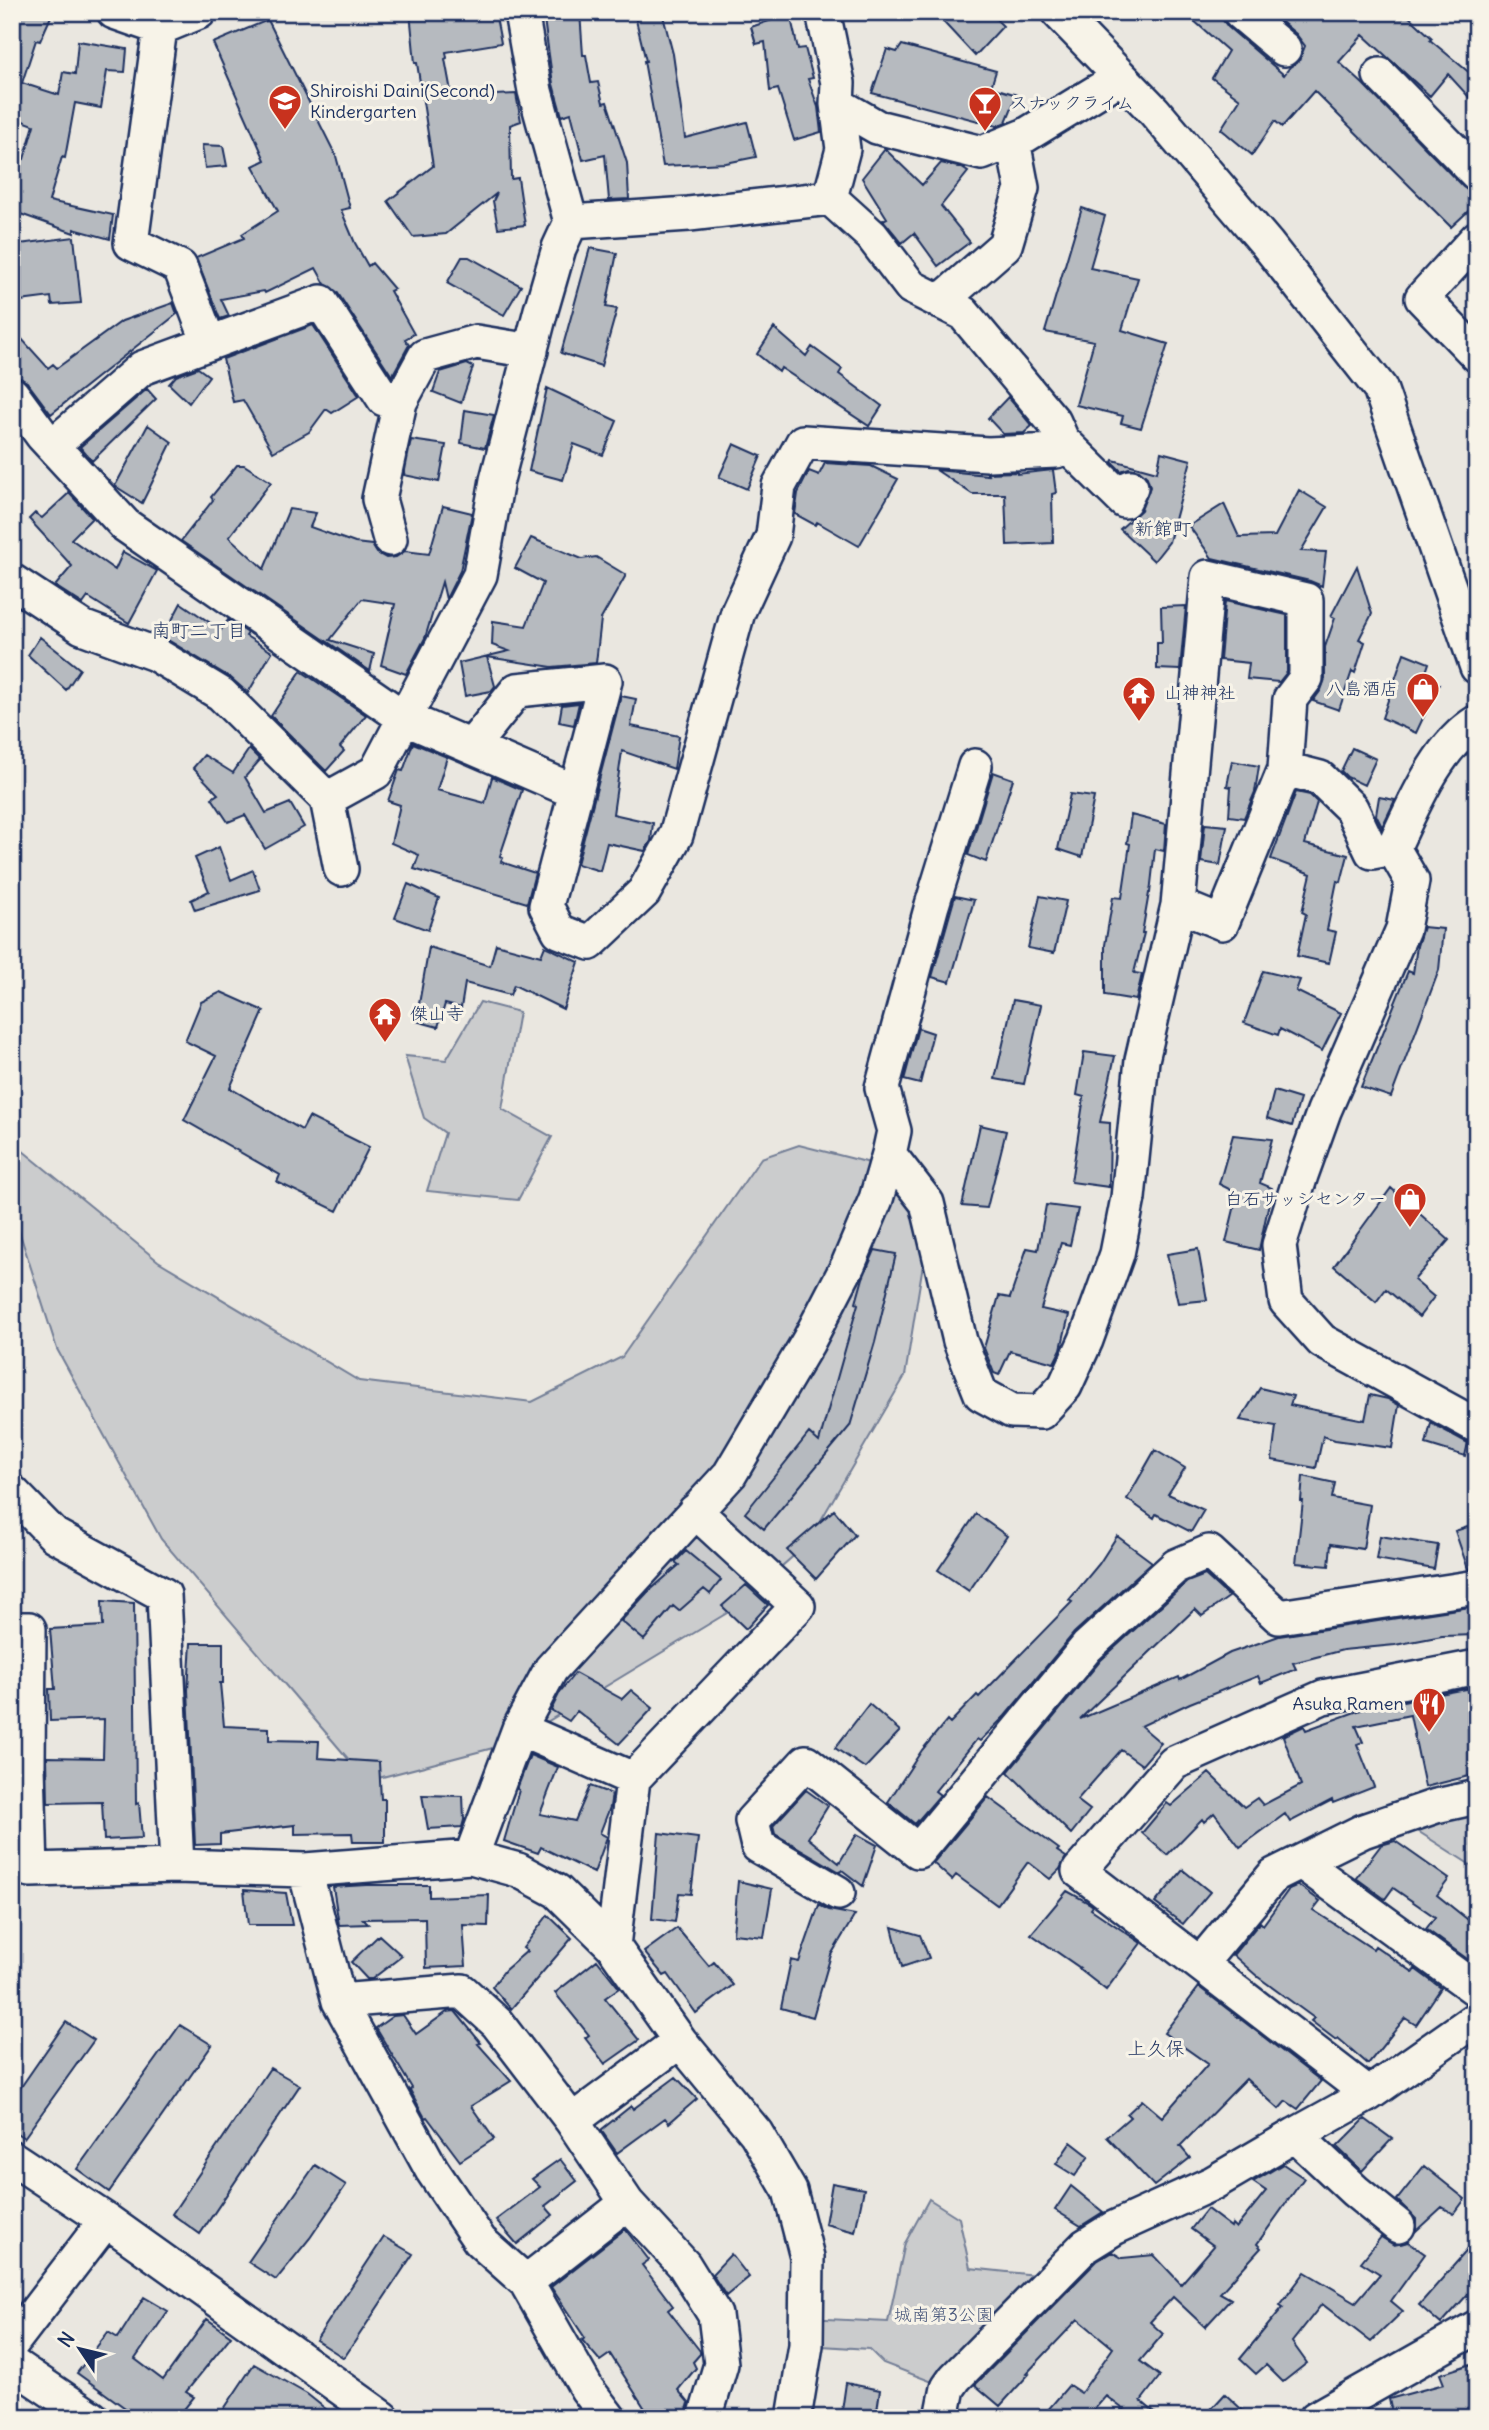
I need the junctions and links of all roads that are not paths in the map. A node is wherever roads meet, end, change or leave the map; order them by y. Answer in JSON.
{"nodes":[{"id":1,"x":114,"y":12,"type":"edge"},
{"id":2,"x":200,"y":12,"type":"edge"},
{"id":3,"x":521,"y":12,"type":"edge"},
{"id":4,"x":823,"y":12,"type":"edge"},
{"id":5,"x":1058,"y":12,"type":"edge"},
{"id":6,"x":1240,"y":12,"type":"edge"},
{"id":7,"x":160,"y":28,"type":"junction"},
{"id":8,"x":1284,"y":49,"type":"dead end"},
{"id":9,"x":1381,"y":75,"type":"dead end"},
{"id":10,"x":1121,"y":77,"type":"junction"},
{"id":11,"x":837,"y":104,"type":"junction"},
{"id":12,"x":1013,"y":141,"type":"junction"},
{"id":13,"x":1477,"y":174,"type":"edge"},
{"id":14,"x":830,"y":198,"type":"junction"},
{"id":15,"x":571,"y":222,"type":"junction"},
{"id":16,"x":1477,"y":238,"type":"edge"},
{"id":17,"x":940,"y":302,"type":"junction"},
{"id":18,"x":209,"y":343,"type":"junction"},
{"id":19,"x":531,"y":351,"type":"junction"},
{"id":20,"x":1477,"y":355,"type":"edge"},
{"id":21,"x":12,"y":394,"type":"edge"},
{"id":22,"x":400,"y":402,"type":"junction"},
{"id":23,"x":1062,"y":440,"type":"junction"},
{"id":24,"x":52,"y":446,"type":"junction"},
{"id":25,"x":1131,"y":487,"type":"dead end"},
{"id":26,"x":390,"y":539,"type":"dead end"},
{"id":27,"x":12,"y":582,"type":"edge"},
{"id":28,"x":1477,"y":667,"type":"edge"},
{"id":29,"x":404,"y":718,"type":"junction"},
{"id":30,"x":1477,"y":722,"type":"edge"},
{"id":31,"x":471,"y":747,"type":"junction"},
{"id":32,"x":975,"y":766,"type":"dead end"},
{"id":33,"x":1284,"y":769,"type":"junction"},
{"id":34,"x":576,"y":792,"type":"junction"},
{"id":35,"x":327,"y":799,"type":"junction"},
{"id":36,"x":1392,"y":848,"type":"junction"},
{"id":37,"x":341,"y":870,"type":"dead end"},
{"id":38,"x":1178,"y":905,"type":"junction"},
{"id":39,"x":888,"y":1154,"type":"junction"},
{"id":40,"x":1477,"y":1426,"type":"edge"},
{"id":41,"x":12,"y":1492,"type":"edge"},
{"id":42,"x":695,"y":1511,"type":"junction"},
{"id":43,"x":1477,"y":1587,"type":"edge"},
{"id":44,"x":12,"y":1629,"type":"edge"},
{"id":45,"x":1477,"y":1667,"type":"edge"},
{"id":46,"x":519,"y":1729,"type":"junction"},
{"id":47,"x":20,"y":1765,"type":"edge"},
{"id":48,"x":633,"y":1779,"type":"junction"},
{"id":49,"x":1477,"y":1797,"type":"edge"},
{"id":50,"x":471,"y":1857,"type":"junction"},
{"id":51,"x":1301,"y":1862,"type":"junction"},
{"id":52,"x":177,"y":1866,"type":"junction"},
{"id":53,"x":22,"y":1868,"type":"edge"},
{"id":54,"x":305,"y":1870,"type":"junction"},
{"id":55,"x":838,"y":1893,"type":"dead end"},
{"id":56,"x":613,"y":1945,"type":"junction"},
{"id":57,"x":1200,"y":1964,"type":"junction"},
{"id":58,"x":1477,"y":1990,"type":"edge"},
{"id":59,"x":339,"y":2001,"type":"junction"},
{"id":60,"x":1477,"y":2018,"type":"edge"},
{"id":61,"x":680,"y":2041,"type":"junction"},
{"id":62,"x":1369,"y":2094,"type":"junction"},
{"id":63,"x":572,"y":2121,"type":"junction"},
{"id":64,"x":1294,"y":2134,"type":"junction"},
{"id":65,"x":12,"y":2158,"type":"edge"},
{"id":66,"x":627,"y":2203,"type":"junction"},
{"id":67,"x":106,"y":2220,"type":"junction"},
{"id":68,"x":1398,"y":2226,"type":"dead end"},
{"id":69,"x":526,"y":2282,"type":"junction"},
{"id":70,"x":1477,"y":2327,"type":"edge"},
{"id":71,"x":12,"y":2343,"type":"edge"},
{"id":72,"x":12,"y":2364,"type":"edge"},
{"id":73,"x":92,"y":2418,"type":"edge"},
{"id":74,"x":383,"y":2418,"type":"edge"},
{"id":75,"x":609,"y":2418,"type":"edge"},
{"id":76,"x":705,"y":2418,"type":"edge"},
{"id":77,"x":794,"y":2418,"type":"edge"},
{"id":78,"x":942,"y":2418,"type":"edge"},
{"id":79,"x":1317,"y":2418,"type":"edge"}],
"edges":[{"from":1,"to":7,"type":"street"},
{"from":2,"to":7,"type":"street"},
{"from":3,"to":15,"type":"street"},
{"from":4,"to":11,"type":"street"},
{"from":5,"to":10,"type":"street"},
{"from":6,"to":8,"type":"street"},
{"from":7,"to":18,"type":"street"},
{"from":9,"to":13,"type":"street"},
{"from":10,"to":12,"type":"street"},
{"from":10,"to":28,"type":"street"},
{"from":11,"to":12,"type":"street"},
{"from":11,"to":14,"type":"street"},
{"from":12,"to":17,"type":"street"},
{"from":14,"to":15,"type":"street"},
{"from":14,"to":17,"type":"street"},
{"from":15,"to":19,"type":"street"},
{"from":16,"to":20,"type":"street"},
{"from":17,"to":23,"type":"street"},
{"from":18,"to":22,"type":"street"},
{"from":18,"to":24,"type":"street"},
{"from":19,"to":22,"type":"street"},
{"from":19,"to":29,"type":"street"},
{"from":21,"to":24,"type":"street"},
{"from":22,"to":26,"type":"street"},
{"from":23,"to":25,"type":"street"},
{"from":23,"to":34,"type":"street"},
{"from":24,"to":29,"type":"street"},
{"from":27,"to":35,"type":"street"},
{"from":29,"to":31,"type":"street"},
{"from":29,"to":35,"type":"street"},
{"from":30,"to":36,"type":"street"},
{"from":31,"to":34,"type":"street"},
{"from":31,"to":34,"type":"street"},
{"from":32,"to":39,"type":"street"},
{"from":33,"to":36,"type":"street"},
{"from":33,"to":38,"type":"street"},
{"from":33,"to":38,"type":"street"},
{"from":35,"to":37,"type":"street"},
{"from":36,"to":40,"type":"street"},
{"from":38,"to":39,"type":"street"},
{"from":39,"to":42,"type":"street"},
{"from":41,"to":52,"type":"street"},
{"from":42,"to":46,"type":"street"},
{"from":42,"to":48,"type":"street"},
{"from":43,"to":55,"type":"street"},
{"from":44,"to":47,"type":"street"},
{"from":45,"to":57,"type":"street"},
{"from":46,"to":48,"type":"street"},
{"from":46,"to":50,"type":"street"},
{"from":47,"to":53,"type":"street"},
{"from":48,"to":56,"type":"street"},
{"from":49,"to":51,"type":"street"},
{"from":50,"to":54,"type":"street"},
{"from":50,"to":56,"type":"street"},
{"from":51,"to":57,"type":"street"},
{"from":51,"to":58,"type":"street"},
{"from":52,"to":53,"type":"street"},
{"from":52,"to":54,"type":"street"},
{"from":54,"to":59,"type":"street"},
{"from":56,"to":61,"type":"street"},
{"from":57,"to":62,"type":"street"},
{"from":59,"to":63,"type":"street"},
{"from":59,"to":69,"type":"street"},
{"from":60,"to":62,"type":"street"},
{"from":61,"to":63,"type":"street"},
{"from":61,"to":77,"type":"street"},
{"from":62,"to":64,"type":"street"},
{"from":63,"to":66,"type":"street"},
{"from":64,"to":68,"type":"street"},
{"from":64,"to":78,"type":"street"},
{"from":65,"to":67,"type":"street"},
{"from":66,"to":69,"type":"street"},
{"from":66,"to":76,"type":"street"},
{"from":67,"to":71,"type":"street"},
{"from":67,"to":74,"type":"street"},
{"from":69,"to":75,"type":"street"},
{"from":70,"to":79,"type":"street"},
{"from":72,"to":73,"type":"street"}]}
